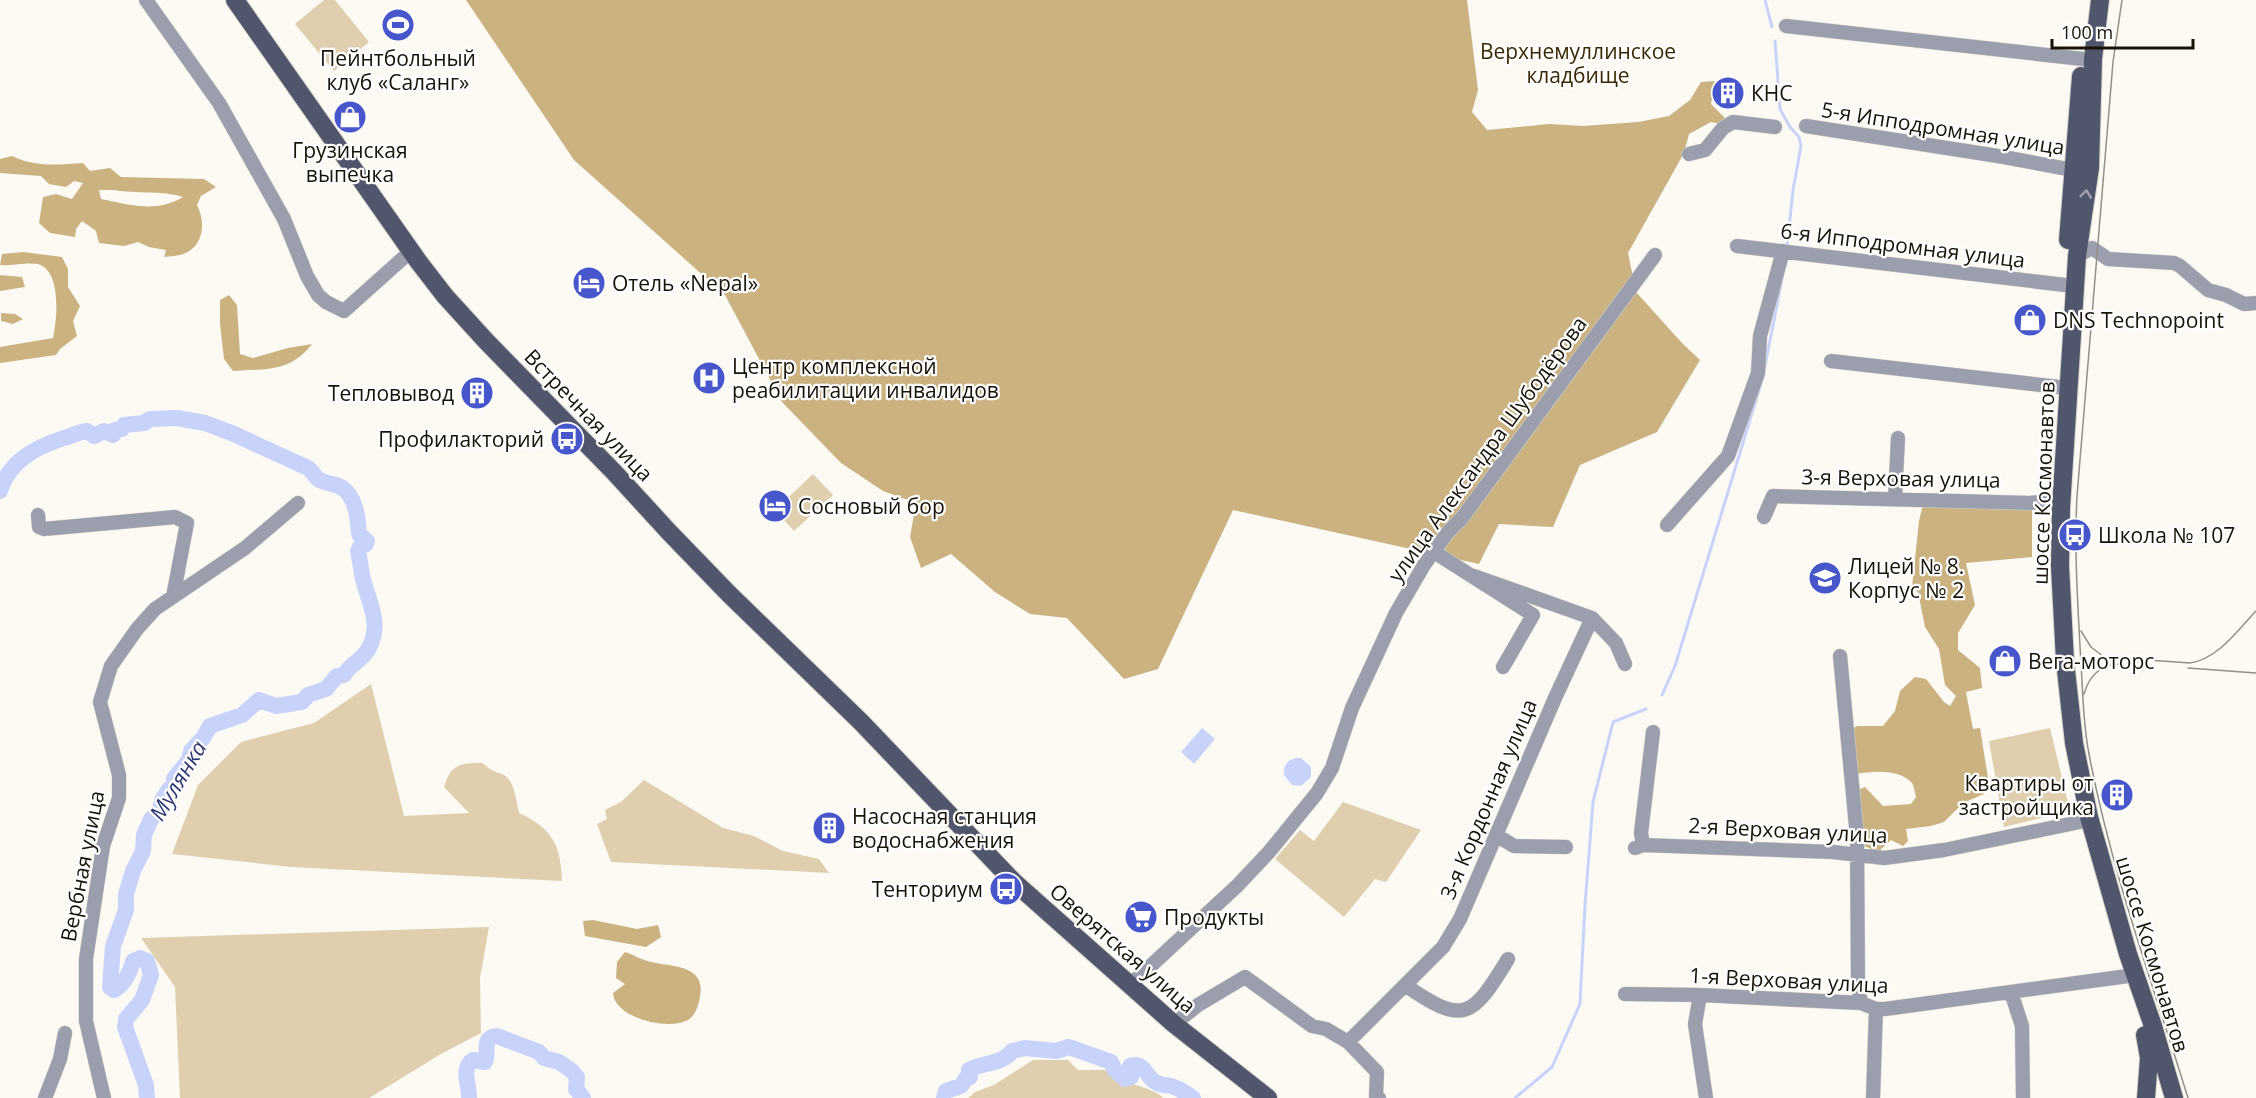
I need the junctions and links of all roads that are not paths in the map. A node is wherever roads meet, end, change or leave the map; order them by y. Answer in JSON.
{"nodes":[{"id":1,"x":146,"y":0,"type":"edge"},
{"id":2,"x":235,"y":0,"type":"edge"},
{"id":3,"x":2090,"y":0,"type":"edge"},
{"id":4,"x":2100,"y":0,"type":"edge"},
{"id":5,"x":1786,"y":26,"type":"dead end"},
{"id":6,"x":2083,"y":59,"type":"junction"},
{"id":7,"x":1806,"y":126,"type":"dead end"},
{"id":8,"x":1775,"y":127,"type":"dead end"},
{"id":9,"x":1689,"y":154,"type":"dead end"},
{"id":10,"x":2073,"y":170,"type":"junction"},
{"id":11,"x":1737,"y":246,"type":"dead end"},
{"id":12,"x":1777,"y":250,"type":"junction"},
{"id":13,"x":411,"y":251,"type":"junction"},
{"id":14,"x":1655,"y":255,"type":"dead end"},
{"id":15,"x":2077,"y":256,"type":"junction"},
{"id":16,"x":2065,"y":285,"type":"junction"},
{"id":17,"x":2256,"y":303,"type":"edge"},
{"id":18,"x":1830,"y":362,"type":"dead end"},
{"id":19,"x":2059,"y":387,"type":"junction"},
{"id":20,"x":1898,"y":438,"type":"dead end"},
{"id":21,"x":1895,"y":498,"type":"junction"},
{"id":22,"x":2051,"y":501,"type":"junction"},
{"id":23,"x":298,"y":503,"type":"dead end"},
{"id":24,"x":38,"y":515,"type":"dead end"},
{"id":25,"x":1764,"y":517,"type":"dead end"},
{"id":26,"x":1667,"y":525,"type":"dead end"},
{"id":27,"x":1434,"y":552,"type":"junction"},
{"id":28,"x":1474,"y":576,"type":"junction"},
{"id":29,"x":173,"y":597,"type":"junction"},
{"id":30,"x":1592,"y":618,"type":"junction"},
{"id":31,"x":1840,"y":656,"type":"dead end"},
{"id":32,"x":1625,"y":664,"type":"dead end"},
{"id":33,"x":1503,"y":667,"type":"dead end"},
{"id":34,"x":1653,"y":732,"type":"dead end"},
{"id":35,"x":2080,"y":822,"type":"junction"},
{"id":36,"x":956,"y":823,"type":"joint"},
{"id":37,"x":1496,"y":835,"type":"junction"},
{"id":38,"x":1566,"y":847,"type":"dead end"},
{"id":39,"x":1856,"y":856,"type":"junction"},
{"id":40,"x":1508,"y":959,"type":"dead end"},
{"id":41,"x":2128,"y":976,"type":"junction"},
{"id":42,"x":1130,"y":985,"type":"junction"},
{"id":43,"x":1405,"y":986,"type":"junction"},
{"id":44,"x":2011,"y":992,"type":"junction"},
{"id":45,"x":1625,"y":994,"type":"dead end"},
{"id":46,"x":1700,"y":995,"type":"junction"},
{"id":47,"x":1861,"y":1003,"type":"junction"},
{"id":48,"x":1876,"y":1009,"type":"junction"},
{"id":49,"x":1174,"y":1024,"type":"junction"},
{"id":50,"x":65,"y":1033,"type":"dead end"},
{"id":51,"x":1348,"y":1042,"type":"junction"},
{"id":52,"x":45,"y":1098,"type":"edge"},
{"id":53,"x":104,"y":1098,"type":"edge"},
{"id":54,"x":1268,"y":1098,"type":"edge"},
{"id":55,"x":1379,"y":1098,"type":"edge"},
{"id":56,"x":1706,"y":1098,"type":"edge"},
{"id":57,"x":1873,"y":1098,"type":"edge"},
{"id":58,"x":2023,"y":1098,"type":"edge"},
{"id":59,"x":2146,"y":1098,"type":"edge"},
{"id":60,"x":2174,"y":1098,"type":"edge"}],
"edges":[{"from":1,"to":13,"type":"street"},
{"from":2,"to":13,"type":"main road","name":"Встречная улица"},
{"from":3,"to":6,"type":"main road","name":"шоссе Космонавтов"},
{"from":15,"to":4,"type":"main road","name":"шоссе Космонавтов","one_way":true},
{"from":5,"to":6,"type":"street"},
{"from":6,"to":10,"type":"main road","name":"шоссе Космонавтов"},
{"from":7,"to":10,"type":"street","name":"5-я Ипподромная улица"},
{"from":8,"to":9,"type":"street"},
{"from":10,"to":16,"type":"main road","name":"шоссе Космонавтов"},
{"from":11,"to":12,"type":"street","name":"6-я Ипподромная улица"},
{"from":12,"to":16,"type":"street","name":"6-я Ипподромная улица"},
{"from":12,"to":26,"type":"street"},
{"from":13,"to":36,"type":"main road","name":"Встречная улица"},
{"from":14,"to":27,"type":"street","name":"улица Александра Шубодёрова"},
{"from":15,"to":17,"type":"street"},
{"from":15,"to":60,"type":"main road","name":"шоссе Космонавтов"},
{"from":16,"to":19,"type":"main road","name":"шоссе Космонавтов"},
{"from":18,"to":19,"type":"street"},
{"from":19,"to":22,"type":"main road","name":"шоссе Космонавтов"},
{"from":20,"to":21,"type":"street"},
{"from":21,"to":22,"type":"street","name":"3-я Верховая улица"},
{"from":21,"to":25,"type":"street","name":"3-я Верховая улица"},
{"from":22,"to":35,"type":"main road","name":"шоссе Космонавтов"},
{"from":23,"to":29,"type":"street","name":"Вербная улица"},
{"from":24,"to":29,"type":"street"},
{"from":27,"to":28,"type":"street"},
{"from":27,"to":42,"type":"street","name":"улица Александра Шубодёрова"},
{"from":28,"to":30,"type":"street"},
{"from":28,"to":33,"type":"street"},
{"from":29,"to":53,"type":"street","name":"Вербная улица"},
{"from":30,"to":32,"type":"street"},
{"from":30,"to":37,"type":"street","name":"3-я Кордонная улица"},
{"from":31,"to":39,"type":"street"},
{"from":34,"to":39,"type":"street","name":"2-я Верховая улица"},
{"from":35,"to":39,"type":"street","name":"2-я Верховая улица"},
{"from":35,"to":41,"type":"main road","name":"шоссе Космонавтов"},
{"from":36,"to":42,"type":"main road","name":"Оверятская улица"},
{"from":37,"to":38,"type":"street"},
{"from":37,"to":43,"type":"street","name":"3-я Кордонная улица"},
{"from":39,"to":47,"type":"street"},
{"from":40,"to":43,"type":"street"},
{"from":41,"to":44,"type":"street","name":"1-я Верховая улица"},
{"from":41,"to":59,"type":"main road","name":"шоссе Космонавтов"},
{"from":42,"to":49,"type":"main road","name":"Оверятская улица"},
{"from":43,"to":51,"type":"street","name":"3-я Кордонная улица"},
{"from":44,"to":48,"type":"street","name":"1-я Верховая улица"},
{"from":44,"to":58,"type":"street"},
{"from":45,"to":46,"type":"street","name":"1-я Верховая улица"},
{"from":46,"to":47,"type":"street","name":"1-я Верховая улица"},
{"from":46,"to":56,"type":"street"},
{"from":47,"to":48,"type":"street","name":"1-я Верховая улица"},
{"from":48,"to":57,"type":"street"},
{"from":49,"to":51,"type":"street"},
{"from":49,"to":54,"type":"main road","name":"Оверятская улица"},
{"from":50,"to":52,"type":"street"},
{"from":51,"to":55,"type":"street"}]}
